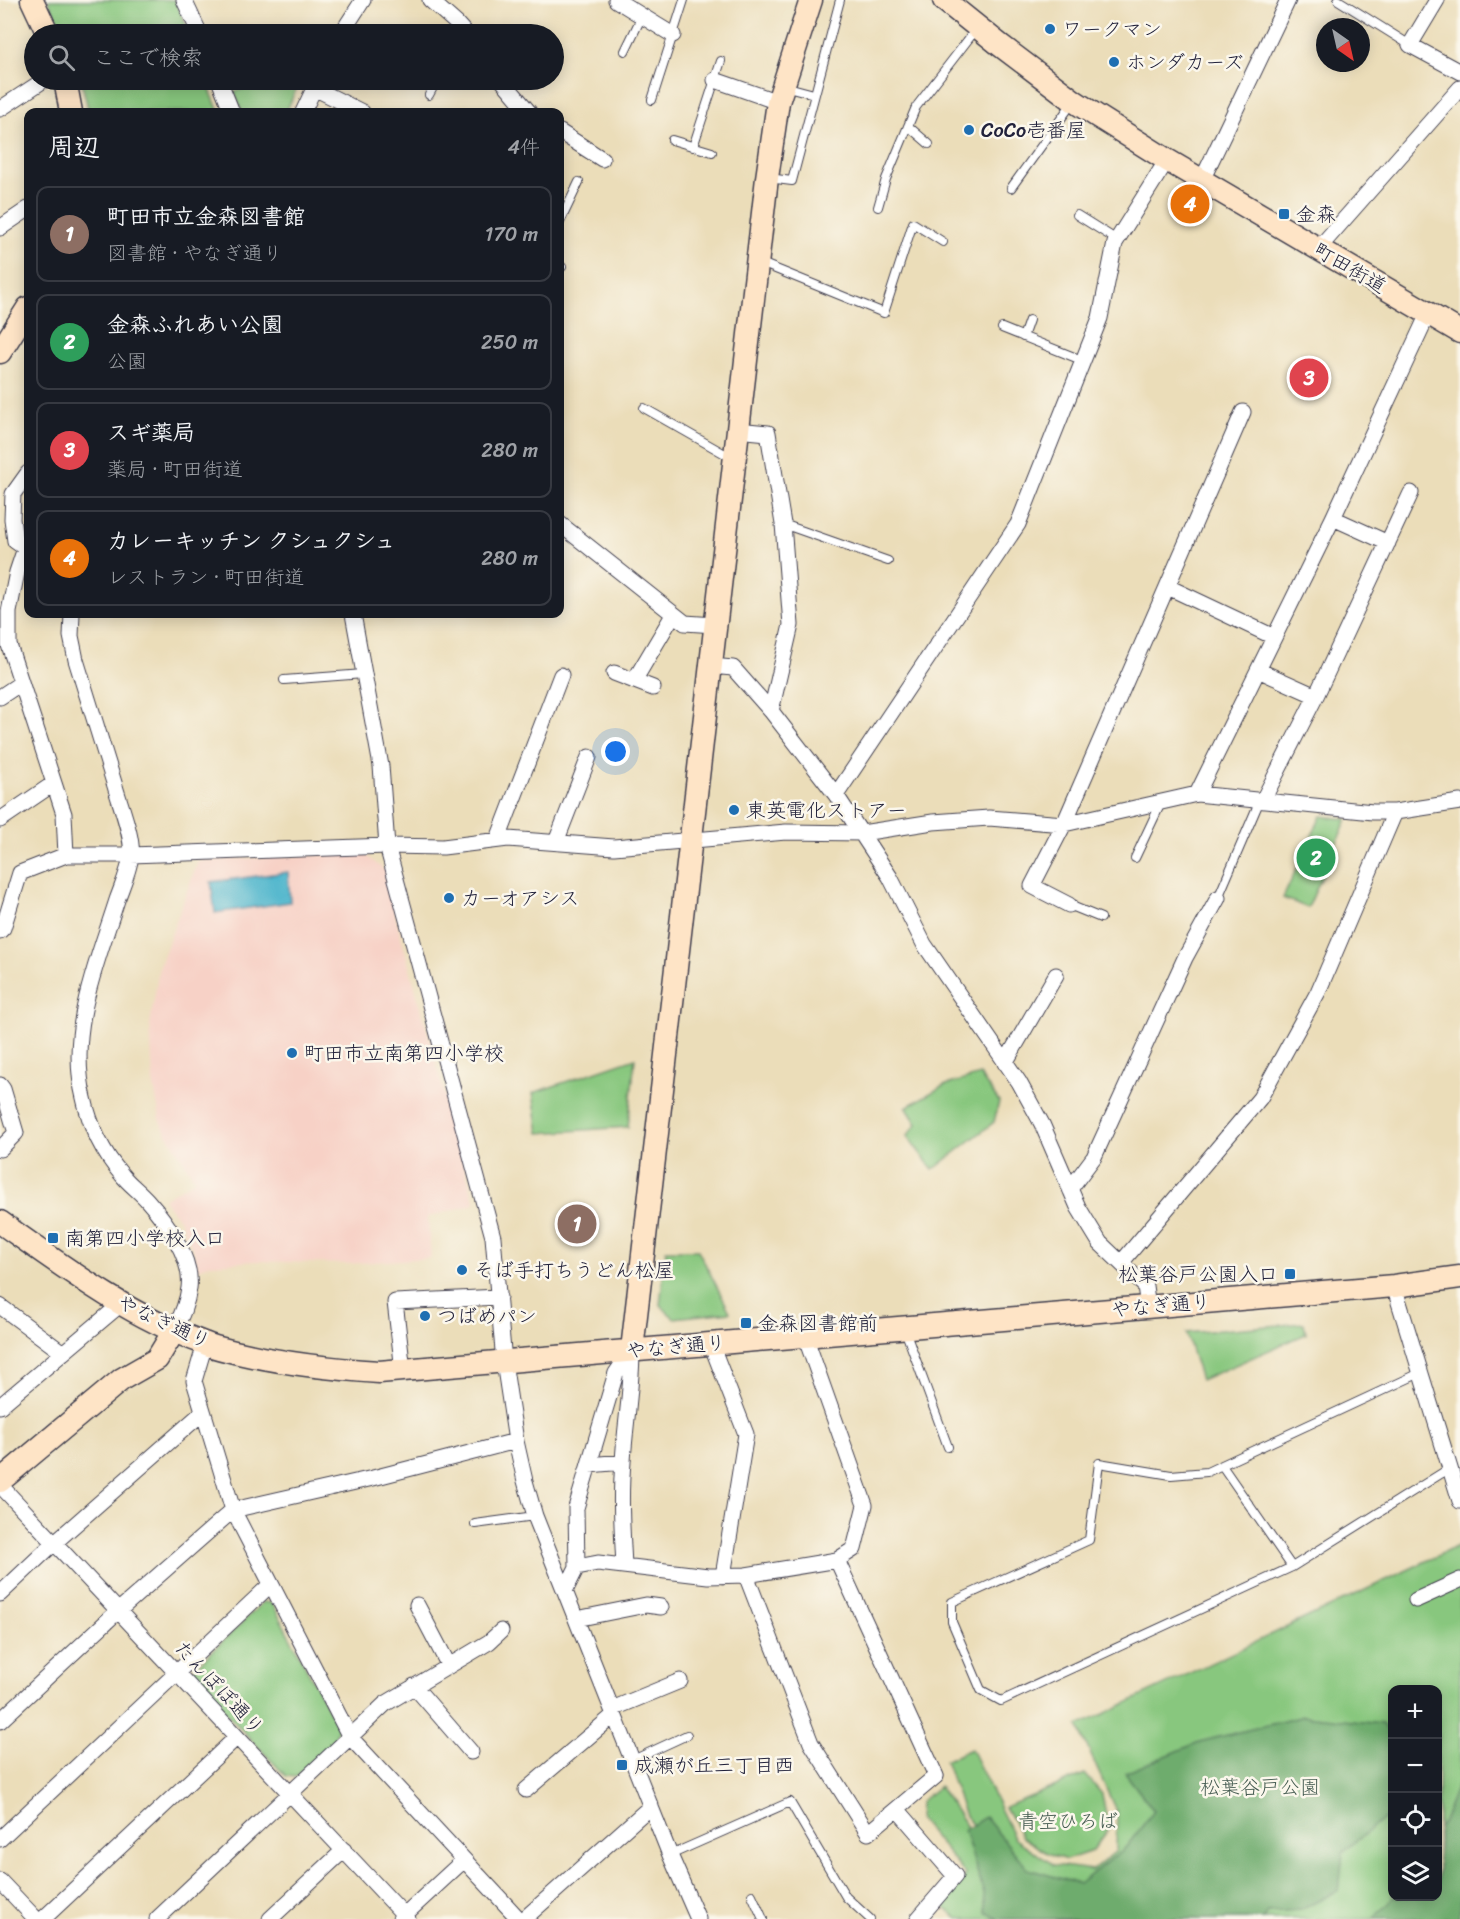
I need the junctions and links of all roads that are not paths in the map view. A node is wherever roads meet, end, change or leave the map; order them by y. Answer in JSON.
{"nodes":[{"id":1,"x":32,"y":0,"type":"edge"},
{"id":2,"x":184,"y":0,"type":"edge"},
{"id":3,"x":363,"y":0,"type":"edge"},
{"id":4,"x":430,"y":0,"type":"edge"},
{"id":5,"x":616,"y":0,"type":"edge"},
{"id":6,"x":684,"y":0,"type":"edge"},
{"id":7,"x":811,"y":0,"type":"edge"},
{"id":8,"x":840,"y":0,"type":"edge"},
{"id":9,"x":944,"y":0,"type":"edge"},
{"id":10,"x":1288,"y":0,"type":"edge"},
{"id":11,"x":1338,"y":0,"type":"edge"},
{"id":12,"x":1437,"y":0,"type":"edge"},
{"id":13,"x":642,"y":16,"type":"junction"},
{"id":14,"x":43,"y":24,"type":"edge"},
{"id":15,"x":195,"y":24,"type":"edge"},
{"id":16,"x":347,"y":24,"type":"edge"},
{"id":17,"x":453,"y":24,"type":"edge"},
{"id":18,"x":977,"y":27,"type":"junction"},
{"id":19,"x":673,"y":35,"type":"junction"},
{"id":20,"x":1410,"y":45,"type":"junction"},
{"id":21,"x":625,"y":51,"type":"dead end"},
{"id":22,"x":721,"y":61,"type":"dead end"},
{"id":23,"x":1460,"y":72,"type":"edge"},
{"id":24,"x":715,"y":80,"type":"junction"},
{"id":25,"x":1460,"y":87,"type":"edge"},
{"id":26,"x":29,"y":90,"type":"edge"},
{"id":27,"x":67,"y":90,"type":"edge"},
{"id":28,"x":223,"y":90,"type":"edge"},
{"id":29,"x":313,"y":90,"type":"edge"},
{"id":30,"x":326,"y":90,"type":"edge"},
{"id":31,"x":432,"y":90,"type":"edge"},
{"id":32,"x":509,"y":90,"type":"edge"},
{"id":33,"x":781,"y":94,"type":"junction"},
{"id":34,"x":814,"y":94,"type":"junction"},
{"id":35,"x":429,"y":95,"type":"dead end"},
{"id":36,"x":652,"y":100,"type":"dead end"},
{"id":37,"x":1074,"y":101,"type":"junction"},
{"id":38,"x":521,"y":107,"type":"edge"},
{"id":39,"x":70,"y":108,"type":"edge"},
{"id":40,"x":230,"y":108,"type":"edge"},
{"id":41,"x":305,"y":108,"type":"edge"},
{"id":42,"x":355,"y":108,"type":"edge"},
{"id":43,"x":0,"y":109,"type":"edge"},
{"id":44,"x":908,"y":126,"type":"junction"},
{"id":45,"x":564,"y":135,"type":"edge"},
{"id":46,"x":672,"y":140,"type":"dead end"},
{"id":47,"x":929,"y":144,"type":"dead end"},
{"id":48,"x":693,"y":147,"type":"junction"},
{"id":49,"x":712,"y":152,"type":"dead end"},
{"id":50,"x":602,"y":159,"type":"dead end"},
{"id":51,"x":1167,"y":160,"type":"junction"},
{"id":52,"x":767,"y":178,"type":"junction"},
{"id":53,"x":1202,"y":180,"type":"junction"},
{"id":54,"x":579,"y":182,"type":"dead end"},
{"id":55,"x":1011,"y":188,"type":"dead end"},
{"id":56,"x":878,"y":207,"type":"dead end"},
{"id":57,"x":24,"y":212,"type":"edge"},
{"id":58,"x":564,"y":214,"type":"edge"},
{"id":59,"x":1077,"y":215,"type":"dead end"},
{"id":60,"x":0,"y":228,"type":"edge"},
{"id":61,"x":1118,"y":240,"type":"junction"},
{"id":62,"x":944,"y":242,"type":"dead end"},
{"id":63,"x":1318,"y":249,"type":"junction"},
{"id":64,"x":757,"y":261,"type":"junction"},
{"id":65,"x":24,"y":314,"type":"edge"},
{"id":66,"x":1428,"y":314,"type":"junction"},
{"id":67,"x":1029,"y":320,"type":"dead end"},
{"id":68,"x":1002,"y":328,"type":"dead end"},
{"id":69,"x":1460,"y":332,"type":"edge"},
{"id":70,"x":1023,"y":337,"type":"junction"},
{"id":71,"x":0,"y":352,"type":"edge"},
{"id":72,"x":1084,"y":361,"type":"junction"},
{"id":73,"x":644,"y":408,"type":"dead end"},
{"id":74,"x":1243,"y":412,"type":"dead end"},
{"id":75,"x":737,"y":430,"type":"junction"},
{"id":76,"x":733,"y":459,"type":"junction"},
{"id":77,"x":24,"y":479,"type":"edge"},
{"id":78,"x":1411,"y":494,"type":"dead end"},
{"id":79,"x":1333,"y":518,"type":"junction"},
{"id":80,"x":783,"y":524,"type":"junction"},
{"id":81,"x":564,"y":527,"type":"edge"},
{"id":82,"x":1388,"y":543,"type":"junction"},
{"id":83,"x":24,"y":547,"type":"edge"},
{"id":84,"x":24,"y":553,"type":"edge"},
{"id":85,"x":888,"y":561,"type":"dead end"},
{"id":86,"x":17,"y":572,"type":"junction"},
{"id":87,"x":0,"y":583,"type":"edge"},
{"id":88,"x":1167,"y":587,"type":"junction"},
{"id":89,"x":673,"y":615,"type":"junction"},
{"id":90,"x":72,"y":618,"type":"edge"},
{"id":91,"x":354,"y":618,"type":"edge"},
{"id":92,"x":715,"y":625,"type":"junction"},
{"id":93,"x":1274,"y":637,"type":"junction"},
{"id":94,"x":711,"y":666,"type":"junction"},
{"id":95,"x":1258,"y":670,"type":"junction"},
{"id":96,"x":614,"y":673,"type":"dead end"},
{"id":97,"x":364,"y":674,"type":"junction"},
{"id":98,"x":561,"y":675,"type":"dead end"},
{"id":99,"x":284,"y":681,"type":"dead end"},
{"id":100,"x":634,"y":681,"type":"junction"},
{"id":101,"x":21,"y":683,"type":"junction"},
{"id":102,"x":653,"y":688,"type":"dead end"},
{"id":103,"x":1316,"y":696,"type":"junction"},
{"id":104,"x":0,"y":697,"type":"edge"},
{"id":105,"x":771,"y":711,"type":"junction"},
{"id":106,"x":589,"y":758,"type":"dead end"},
{"id":107,"x":53,"y":784,"type":"junction"},
{"id":108,"x":1197,"y":794,"type":"junction"},
{"id":109,"x":836,"y":795,"type":"junction"},
{"id":110,"x":1262,"y":800,"type":"junction"},
{"id":111,"x":1162,"y":801,"type":"junction"},
{"id":112,"x":1460,"y":802,"type":"edge"},
{"id":113,"x":1395,"y":812,"type":"junction"},
{"id":114,"x":0,"y":820,"type":"edge"},
{"id":115,"x":1064,"y":824,"type":"junction"},
{"id":116,"x":862,"y":832,"type":"junction"},
{"id":117,"x":498,"y":839,"type":"junction"},
{"id":118,"x":692,"y":840,"type":"junction"},
{"id":119,"x":556,"y":842,"type":"junction"},
{"id":120,"x":387,"y":846,"type":"junction"},
{"id":121,"x":66,"y":855,"type":"junction"},
{"id":122,"x":131,"y":855,"type":"junction"},
{"id":123,"x":1135,"y":858,"type":"dead end"},
{"id":124,"x":1218,"y":898,"type":"joint"},
{"id":125,"x":1069,"y":905,"type":"joint"},
{"id":126,"x":1101,"y":918,"type":"dead end"},
{"id":127,"x":0,"y":931,"type":"edge"},
{"id":128,"x":1056,"y":975,"type":"dead end"},
{"id":129,"x":1005,"y":1063,"type":"junction"},
{"id":130,"x":0,"y":1085,"type":"edge"},
{"id":131,"x":0,"y":1149,"type":"edge"},
{"id":132,"x":1070,"y":1189,"type":"junction"},
{"id":133,"x":0,"y":1222,"type":"edge"},
{"id":134,"x":1121,"y":1263,"type":"junction"},
{"id":135,"x":1460,"y":1277,"type":"edge"},
{"id":136,"x":1394,"y":1286,"type":"junction"},
{"id":137,"x":499,"y":1297,"type":"junction"},
{"id":138,"x":121,"y":1304,"type":"junction"},
{"id":139,"x":0,"y":1306,"type":"edge"},
{"id":140,"x":1148,"y":1307,"type":"junction"},
{"id":141,"x":904,"y":1328,"type":"junction"},
{"id":142,"x":174,"y":1331,"type":"junction"},
{"id":143,"x":805,"y":1336,"type":"junction"},
{"id":144,"x":206,"y":1344,"type":"junction"},
{"id":145,"x":711,"y":1344,"type":"junction"},
{"id":146,"x":632,"y":1350,"type":"junction"},
{"id":147,"x":63,"y":1353,"type":"junction"},
{"id":148,"x":504,"y":1362,"type":"junction"},
{"id":149,"x":403,"y":1371,"type":"junction"},
{"id":150,"x":1420,"y":1373,"type":"junction"},
{"id":151,"x":0,"y":1406,"type":"edge"},
{"id":152,"x":202,"y":1413,"type":"junction"},
{"id":153,"x":516,"y":1441,"type":"junction"},
{"id":154,"x":948,"y":1447,"type":"dead end"},
{"id":155,"x":623,"y":1462,"type":"junction"},
{"id":156,"x":589,"y":1465,"type":"junction"},
{"id":157,"x":1455,"y":1466,"type":"edge"},
{"id":158,"x":1223,"y":1467,"type":"junction"},
{"id":159,"x":0,"y":1483,"type":"edge"},
{"id":160,"x":1460,"y":1501,"type":"edge"},
{"id":161,"x":233,"y":1510,"type":"junction"},
{"id":162,"x":535,"y":1516,"type":"junction"},
{"id":163,"x":475,"y":1524,"type":"dead end"},
{"id":164,"x":54,"y":1543,"type":"junction"},
{"id":165,"x":837,"y":1560,"type":"junction"},
{"id":166,"x":624,"y":1565,"type":"junction"},
{"id":167,"x":577,"y":1567,"type":"junction"},
{"id":168,"x":1292,"y":1567,"type":"junction"},
{"id":169,"x":746,"y":1575,"type":"junction"},
{"id":170,"x":723,"y":1576,"type":"junction"},
{"id":171,"x":1460,"y":1580,"type":"edge"},
{"id":172,"x":270,"y":1585,"type":"junction"},
{"id":173,"x":565,"y":1591,"type":"junction"},
{"id":174,"x":0,"y":1594,"type":"edge"},
{"id":175,"x":1416,"y":1600,"type":"dead end"},
{"id":176,"x":417,"y":1605,"type":"dead end"},
{"id":177,"x":661,"y":1607,"type":"dead end"},
{"id":178,"x":118,"y":1611,"type":"junction"},
{"id":179,"x":576,"y":1619,"type":"junction"},
{"id":180,"x":501,"y":1631,"type":"dead end"},
{"id":181,"x":449,"y":1666,"type":"junction"},
{"id":182,"x":176,"y":1673,"type":"junction"},
{"id":183,"x":680,"y":1681,"type":"dead end"},
{"id":184,"x":414,"y":1686,"type":"junction"},
{"id":185,"x":613,"y":1712,"type":"junction"},
{"id":186,"x":0,"y":1721,"type":"edge"},
{"id":187,"x":687,"y":1735,"type":"dead end"},
{"id":188,"x":237,"y":1737,"type":"junction"},
{"id":189,"x":350,"y":1737,"type":"junction"},
{"id":190,"x":471,"y":1752,"type":"dead end"},
{"id":191,"x":633,"y":1760,"type":"junction"},
{"id":192,"x":526,"y":1790,"type":"dead end"},
{"id":193,"x":290,"y":1793,"type":"junction"},
{"id":194,"x":651,"y":1806,"type":"junction"},
{"id":195,"x":897,"y":1809,"type":"junction"},
{"id":196,"x":0,"y":1839,"type":"edge"},
{"id":197,"x":344,"y":1850,"type":"junction"},
{"id":198,"x":670,"y":1855,"type":"junction"},
{"id":199,"x":464,"y":1860,"type":"junction"},
{"id":200,"x":0,"y":1881,"type":"edge"},
{"id":201,"x":752,"y":1895,"type":"dead end"},
{"id":202,"x":404,"y":1918,"type":"edge"},
{"id":203,"x":696,"y":1918,"type":"edge"},
{"id":204,"x":36,"y":1919,"type":"edge"},
{"id":205,"x":43,"y":1919,"type":"edge"},
{"id":206,"x":157,"y":1919,"type":"edge"},
{"id":207,"x":270,"y":1919,"type":"edge"},
{"id":208,"x":519,"y":1919,"type":"edge"},
{"id":209,"x":525,"y":1919,"type":"edge"},
{"id":210,"x":763,"y":1919,"type":"edge"},
{"id":211,"x":870,"y":1919,"type":"edge"},
{"id":212,"x":918,"y":1919,"type":"edge"}],
"edges":[{"from":1,"to":14,"type":"street"},
{"from":2,"to":15,"type":"street"},
{"from":3,"to":16,"type":"street"},
{"from":4,"to":17,"type":"street"},
{"from":5,"to":13,"type":"street"},
{"from":6,"to":19,"type":"lane"},
{"from":7,"to":33,"type":"street"},
{"from":8,"to":34,"type":"lane"},
{"from":9,"to":18,"type":"street","name":"町田街道"},
{"from":10,"to":53,"type":"street"},
{"from":11,"to":20,"type":"lane"},
{"from":12,"to":20,"type":"street"},
{"from":13,"to":19,"type":"street"},
{"from":13,"to":21,"type":"lane"},
{"from":18,"to":37,"type":"street","name":"町田街道"},
{"from":18,"to":44,"type":"lane"},
{"from":19,"to":36,"type":"lane"},
{"from":20,"to":23,"type":"street"},
{"from":22,"to":24,"type":"lane"},
{"from":24,"to":33,"type":"street"},
{"from":24,"to":48,"type":"lane"},
{"from":25,"to":63,"type":"street"},
{"from":26,"to":43,"type":"street"},
{"from":27,"to":39,"type":"street"},
{"from":28,"to":40,"type":"street"},
{"from":29,"to":41,"type":"street"},
{"from":30,"to":42,"type":"street"},
{"from":31,"to":35,"type":"lane"},
{"from":32,"to":38,"type":"street"},
{"from":33,"to":34,"type":"lane"},
{"from":33,"to":52,"type":"street"},
{"from":34,"to":52,"type":"lane"},
{"from":37,"to":51,"type":"street","name":"町田街道"},
{"from":37,"to":55,"type":"lane"},
{"from":44,"to":47,"type":"lane"},
{"from":44,"to":56,"type":"lane"},
{"from":45,"to":50,"type":"street"},
{"from":46,"to":48,"type":"lane"},
{"from":48,"to":49,"type":"lane"},
{"from":51,"to":53,"type":"street","name":"町田街道"},
{"from":51,"to":61,"type":"street"},
{"from":52,"to":64,"type":"street"},
{"from":53,"to":63,"type":"street","name":"町田街道"},
{"from":54,"to":58,"type":"lane"},
{"from":57,"to":60,"type":"street"},
{"from":59,"to":61,"type":"lane"},
{"from":61,"to":72,"type":"street"},
{"from":62,"to":64,"type":"lane"},
{"from":63,"to":66,"type":"street","name":"町田街道"},
{"from":64,"to":75,"type":"street"},
{"from":65,"to":71,"type":"street"},
{"from":66,"to":69,"type":"street","name":"町田街道"},
{"from":66,"to":79,"type":"street"},
{"from":67,"to":70,"type":"lane"},
{"from":68,"to":70,"type":"lane"},
{"from":70,"to":72,"type":"lane"},
{"from":72,"to":109,"type":"street"},
{"from":73,"to":76,"type":"lane"},
{"from":74,"to":88,"type":"street"},
{"from":75,"to":76,"type":"street"},
{"from":75,"to":80,"type":"street"},
{"from":76,"to":92,"type":"street"},
{"from":77,"to":83,"type":"street"},
{"from":78,"to":82,"type":"street"},
{"from":79,"to":82,"type":"street"},
{"from":79,"to":93,"type":"street"},
{"from":80,"to":85,"type":"lane"},
{"from":80,"to":105,"type":"street"},
{"from":81,"to":89,"type":"street"},
{"from":82,"to":103,"type":"street"},
{"from":84,"to":86,"type":"street"},
{"from":86,"to":87,"type":"street"},
{"from":86,"to":101,"type":"street"},
{"from":88,"to":93,"type":"street"},
{"from":88,"to":115,"type":"street"},
{"from":89,"to":92,"type":"street"},
{"from":89,"to":100,"type":"street"},
{"from":90,"to":122,"type":"street"},
{"from":91,"to":97,"type":"street"},
{"from":92,"to":94,"type":"street"},
{"from":93,"to":95,"type":"street"},
{"from":94,"to":105,"type":"street"},
{"from":94,"to":118,"type":"street"},
{"from":95,"to":103,"type":"street"},
{"from":95,"to":108,"type":"street"},
{"from":96,"to":100,"type":"street"},
{"from":97,"to":99,"type":"lane"},
{"from":97,"to":120,"type":"street"},
{"from":98,"to":117,"type":"street"},
{"from":100,"to":102,"type":"street"},
{"from":101,"to":104,"type":"street"},
{"from":101,"to":107,"type":"street"},
{"from":103,"to":110,"type":"street"},
{"from":105,"to":109,"type":"street"},
{"from":106,"to":119,"type":"street"},
{"from":107,"to":114,"type":"street"},
{"from":107,"to":121,"type":"street"},
{"from":108,"to":110,"type":"street"},
{"from":108,"to":111,"type":"street"},
{"from":109,"to":116,"type":"street"},
{"from":110,"to":113,"type":"street"},
{"from":110,"to":124,"type":"lane"},
{"from":111,"to":115,"type":"street"},
{"from":111,"to":123,"type":"lane"},
{"from":112,"to":113,"type":"street"},
{"from":113,"to":134,"type":"street"},
{"from":115,"to":116,"type":"street"},
{"from":115,"to":125,"type":"street"},
{"from":116,"to":118,"type":"street"},
{"from":116,"to":129,"type":"street"},
{"from":117,"to":119,"type":"street"},
{"from":117,"to":120,"type":"street"},
{"from":118,"to":119,"type":"street"},
{"from":118,"to":146,"type":"street"},
{"from":120,"to":122,"type":"street"},
{"from":120,"to":137,"type":"street"},
{"from":121,"to":122,"type":"street"},
{"from":121,"to":127,"type":"street"},
{"from":122,"to":142,"type":"street"},
{"from":124,"to":132,"type":"street"},
{"from":125,"to":126,"type":"lane"},
{"from":128,"to":129,"type":"street"},
{"from":129,"to":132,"type":"street"},
{"from":130,"to":131,"type":"street"},
{"from":132,"to":134,"type":"street"},
{"from":133,"to":138,"type":"street","name":"やなぎ通り"},
{"from":134,"to":140,"type":"street"},
{"from":135,"to":136,"type":"street","name":"やなぎ通り"},
{"from":136,"to":140,"type":"street","name":"やなぎ通り"},
{"from":136,"to":150,"type":"street"},
{"from":137,"to":148,"type":"street"},
{"from":137,"to":149,"type":"street"},
{"from":138,"to":142,"type":"street","name":"やなぎ通り"},
{"from":138,"to":147,"type":"street"},
{"from":139,"to":147,"type":"street"},
{"from":140,"to":141,"type":"street","name":"やなぎ通り"},
{"from":141,"to":143,"type":"street","name":"やなぎ通り"},
{"from":141,"to":154,"type":"lane"},
{"from":142,"to":144,"type":"street","name":"やなぎ通り"},
{"from":142,"to":159,"type":"street"},
{"from":143,"to":145,"type":"street","name":"やなぎ通り"},
{"from":143,"to":165,"type":"street"},
{"from":144,"to":149,"type":"street","name":"やなぎ通り"},
{"from":144,"to":152,"type":"street"},
{"from":145,"to":146,"type":"street","name":"やなぎ通り"},
{"from":145,"to":170,"type":"street"},
{"from":146,"to":148,"type":"street","name":"やなぎ通り"},
{"from":146,"to":155,"type":"street"},
{"from":146,"to":156,"type":"street"},
{"from":147,"to":151,"type":"street"},
{"from":148,"to":149,"type":"street","name":"やなぎ通り"},
{"from":148,"to":153,"type":"street"},
{"from":150,"to":157,"type":"street"},
{"from":150,"to":158,"type":"lane"},
{"from":152,"to":161,"type":"street"},
{"from":152,"to":164,"type":"street"},
{"from":153,"to":161,"type":"street"},
{"from":153,"to":162,"type":"street"},
{"from":155,"to":156,"type":"street"},
{"from":155,"to":166,"type":"street"},
{"from":156,"to":167,"type":"street"},
{"from":157,"to":160,"type":"street"},
{"from":157,"to":168,"type":"lane"},
{"from":158,"to":168,"type":"lane"},
{"from":158,"to":168,"type":"lane"},
{"from":159,"to":164,"type":"street","name":"たんぽぽ通り"},
{"from":161,"to":172,"type":"street"},
{"from":161,"to":178,"type":"street"},
{"from":162,"to":163,"type":"lane"},
{"from":162,"to":173,"type":"street"},
{"from":164,"to":174,"type":"street"},
{"from":164,"to":178,"type":"street","name":"たんぽぽ通り"},
{"from":165,"to":169,"type":"street"},
{"from":165,"to":195,"type":"street"},
{"from":166,"to":167,"type":"street"},
{"from":166,"to":170,"type":"street"},
{"from":167,"to":173,"type":"street"},
{"from":169,"to":170,"type":"street"},
{"from":169,"to":195,"type":"street"},
{"from":171,"to":175,"type":"street"},
{"from":172,"to":182,"type":"street"},
{"from":172,"to":189,"type":"street"},
{"from":173,"to":179,"type":"street"},
{"from":176,"to":181,"type":"street"},
{"from":177,"to":179,"type":"street"},
{"from":178,"to":182,"type":"street","name":"たんぽぽ通り"},
{"from":178,"to":186,"type":"street"},
{"from":179,"to":185,"type":"street"},
{"from":180,"to":181,"type":"street"},
{"from":181,"to":184,"type":"street"},
{"from":182,"to":188,"type":"street","name":"たんぽぽ通り"},
{"from":182,"to":196,"type":"street"},
{"from":183,"to":185,"type":"street"},
{"from":184,"to":189,"type":"street"},
{"from":184,"to":190,"type":"street"},
{"from":185,"to":191,"type":"street"},
{"from":185,"to":192,"type":"street"},
{"from":187,"to":191,"type":"lane"},
{"from":188,"to":193,"type":"street","name":"たんぽぽ通り"},
{"from":188,"to":205,"type":"street"},
{"from":189,"to":193,"type":"street"},
{"from":189,"to":199,"type":"street"},
{"from":191,"to":194,"type":"street"},
{"from":193,"to":197,"type":"street","name":"たんぽぽ通り"},
{"from":193,"to":206,"type":"street"},
{"from":194,"to":198,"type":"street"},
{"from":194,"to":209,"type":"street"},
{"from":195,"to":212,"type":"street"},
{"from":197,"to":202,"type":"street","name":"たんぽぽ通り"},
{"from":197,"to":207,"type":"street"},
{"from":198,"to":203,"type":"street"},
{"from":198,"to":211,"type":"lane"},
{"from":199,"to":202,"type":"street"},
{"from":199,"to":208,"type":"street"},
{"from":200,"to":204,"type":"street"},
{"from":201,"to":210,"type":"lane"}]}
